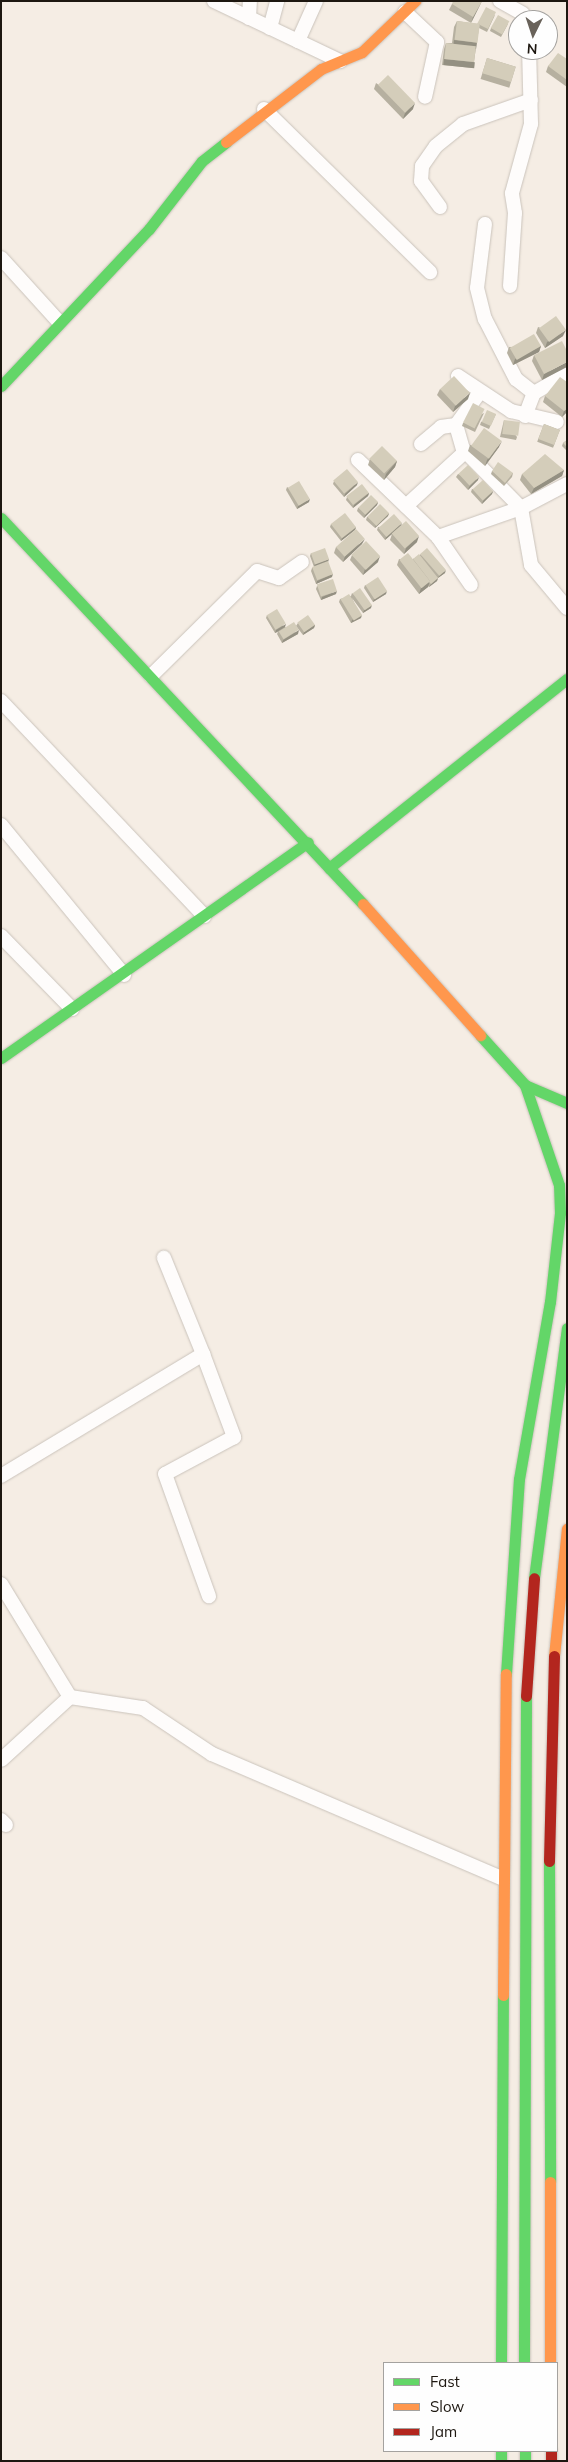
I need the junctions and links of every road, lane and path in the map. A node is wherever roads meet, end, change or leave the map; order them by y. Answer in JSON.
{"nodes":[{"id":1,"x":214,"y":1,"type":"edge"},
{"id":2,"x":250,"y":1,"type":"edge"},
{"id":3,"x":277,"y":1,"type":"edge"},
{"id":4,"x":316,"y":1,"type":"edge"},
{"id":5,"x":500,"y":1,"type":"edge"},
{"id":6,"x":408,"y":5,"type":"edge"},
{"id":7,"x":514,"y":10,"type":"edge"},
{"id":8,"x":248,"y":18,"type":"junction"},
{"id":9,"x":270,"y":28,"type":"junction"},
{"id":10,"x":298,"y":41,"type":"junction"},
{"id":11,"x":529,"y":60,"type":"edge"},
{"id":12,"x":340,"y":61,"type":"junction"},
{"id":13,"x":425,"y":97,"type":"dead end"},
{"id":14,"x":531,"y":100,"type":"junction"},
{"id":15,"x":264,"y":109,"type":"junction"},
{"id":16,"x":440,"y":208,"type":"dead end"},
{"id":17,"x":484,"y":224,"type":"dead end"},
{"id":18,"x":1,"y":258,"type":"edge"},
{"id":19,"x":430,"y":272,"type":"dead end"},
{"id":20,"x":510,"y":286,"type":"dead end"},
{"id":21,"x":59,"y":322,"type":"junction"},
{"id":22,"x":567,"y":374,"type":"edge"},
{"id":23,"x":458,"y":376,"type":"dead end"},
{"id":24,"x":1,"y":386,"type":"edge"},
{"id":25,"x":480,"y":392,"type":"junction"},
{"id":26,"x":534,"y":393,"type":"junction"},
{"id":27,"x":525,"y":416,"type":"junction"},
{"id":28,"x":557,"y":422,"type":"dead end"},
{"id":29,"x":456,"y":424,"type":"junction"},
{"id":30,"x":421,"y":444,"type":"dead end"},
{"id":31,"x":465,"y":452,"type":"junction"},
{"id":32,"x":358,"y":460,"type":"dead end"},
{"id":33,"x":567,"y":484,"type":"edge"},
{"id":34,"x":406,"y":506,"type":"junction"},
{"id":35,"x":521,"y":508,"type":"junction"},
{"id":36,"x":1,"y":518,"type":"edge"},
{"id":37,"x":438,"y":537,"type":"junction"},
{"id":38,"x":302,"y":562,"type":"dead end"},
{"id":39,"x":471,"y":585,"type":"dead end"},
{"id":40,"x":567,"y":608,"type":"edge"},
{"id":41,"x":152,"y":676,"type":"junction"},
{"id":42,"x":567,"y":679,"type":"edge"},
{"id":43,"x":1,"y":701,"type":"edge"},
{"id":44,"x":1,"y":825,"type":"edge"},
{"id":45,"x":308,"y":842,"type":"junction"},
{"id":46,"x":329,"y":868,"type":"junction"},
{"id":47,"x":204,"y":916,"type":"junction"},
{"id":48,"x":1,"y":936,"type":"edge"},
{"id":49,"x":124,"y":975,"type":"junction"},
{"id":50,"x":72,"y":1009,"type":"junction"},
{"id":51,"x":3,"y":1054,"type":"edge"},
{"id":52,"x":526,"y":1085,"type":"junction"},
{"id":53,"x":567,"y":1104,"type":"edge"},
{"id":54,"x":567,"y":1190,"type":"edge"},
{"id":55,"x":560,"y":1213,"type":"junction"},
{"id":56,"x":164,"y":1258,"type":"dead end"},
{"id":57,"x":567,"y":1328,"type":"edge"},
{"id":58,"x":203,"y":1354,"type":"junction"},
{"id":59,"x":1,"y":1476,"type":"edge"},
{"id":60,"x":567,"y":1529,"type":"edge"},
{"id":61,"x":1,"y":1584,"type":"edge"},
{"id":62,"x":209,"y":1596,"type":"dead end"},
{"id":63,"x":70,"y":1697,"type":"junction"},
{"id":64,"x":1,"y":1760,"type":"edge"},
{"id":65,"x":501,"y":1878,"type":"junction"},
{"id":66,"x":501,"y":2362,"type":"edge"},
{"id":67,"x":524,"y":2362,"type":"edge"},
{"id":68,"x":550,"y":2362,"type":"edge"}],
"edges":[{"from":1,"to":8,"type":"street"},
{"from":2,"to":8,"type":"street"},
{"from":3,"to":9,"type":"street"},
{"from":4,"to":10,"type":"street"},
{"from":5,"to":7,"type":"street"},
{"from":6,"to":12,"type":"main road"},
{"from":6,"to":13,"type":"street"},
{"from":8,"to":9,"type":"street"},
{"from":9,"to":10,"type":"street"},
{"from":10,"to":12,"type":"street"},
{"from":11,"to":14,"type":"street"},
{"from":12,"to":15,"type":"main road"},
{"from":14,"to":16,"type":"street"},
{"from":14,"to":20,"type":"street"},
{"from":15,"to":19,"type":"street"},
{"from":15,"to":21,"type":"main road"},
{"from":17,"to":26,"type":"street"},
{"from":18,"to":21,"type":"street"},
{"from":21,"to":24,"type":"main road"},
{"from":22,"to":26,"type":"street"},
{"from":23,"to":25,"type":"street"},
{"from":25,"to":27,"type":"street"},
{"from":25,"to":29,"type":"street"},
{"from":26,"to":27,"type":"street"},
{"from":27,"to":28,"type":"street"},
{"from":29,"to":30,"type":"street"},
{"from":29,"to":31,"type":"street"},
{"from":31,"to":34,"type":"street"},
{"from":31,"to":35,"type":"street"},
{"from":32,"to":34,"type":"street"},
{"from":33,"to":35,"type":"street"},
{"from":34,"to":37,"type":"street"},
{"from":35,"to":37,"type":"street"},
{"from":35,"to":40,"type":"street"},
{"from":36,"to":41,"type":"main road"},
{"from":37,"to":39,"type":"street"},
{"from":38,"to":41,"type":"street"},
{"from":41,"to":45,"type":"main road"},
{"from":42,"to":46,"type":"main road"},
{"from":43,"to":47,"type":"street"},
{"from":44,"to":49,"type":"street"},
{"from":45,"to":46,"type":"main road"},
{"from":45,"to":47,"type":"main road"},
{"from":46,"to":52,"type":"main road"},
{"from":47,"to":49,"type":"main road"},
{"from":48,"to":50,"type":"street"},
{"from":49,"to":50,"type":"main road"},
{"from":50,"to":51,"type":"main road"},
{"from":52,"to":53,"type":"main road"},
{"from":52,"to":55,"type":"main road"},
{"from":54,"to":55,"type":"main road"},
{"from":55,"to":65,"type":"main road"},
{"from":56,"to":58,"type":"street"},
{"from":57,"to":67,"type":"main road"},
{"from":58,"to":59,"type":"street"},
{"from":58,"to":62,"type":"street"},
{"from":60,"to":68,"type":"main road"},
{"from":61,"to":63,"type":"street"},
{"from":63,"to":64,"type":"street"},
{"from":63,"to":65,"type":"street"},
{"from":65,"to":66,"type":"main road"}]}
